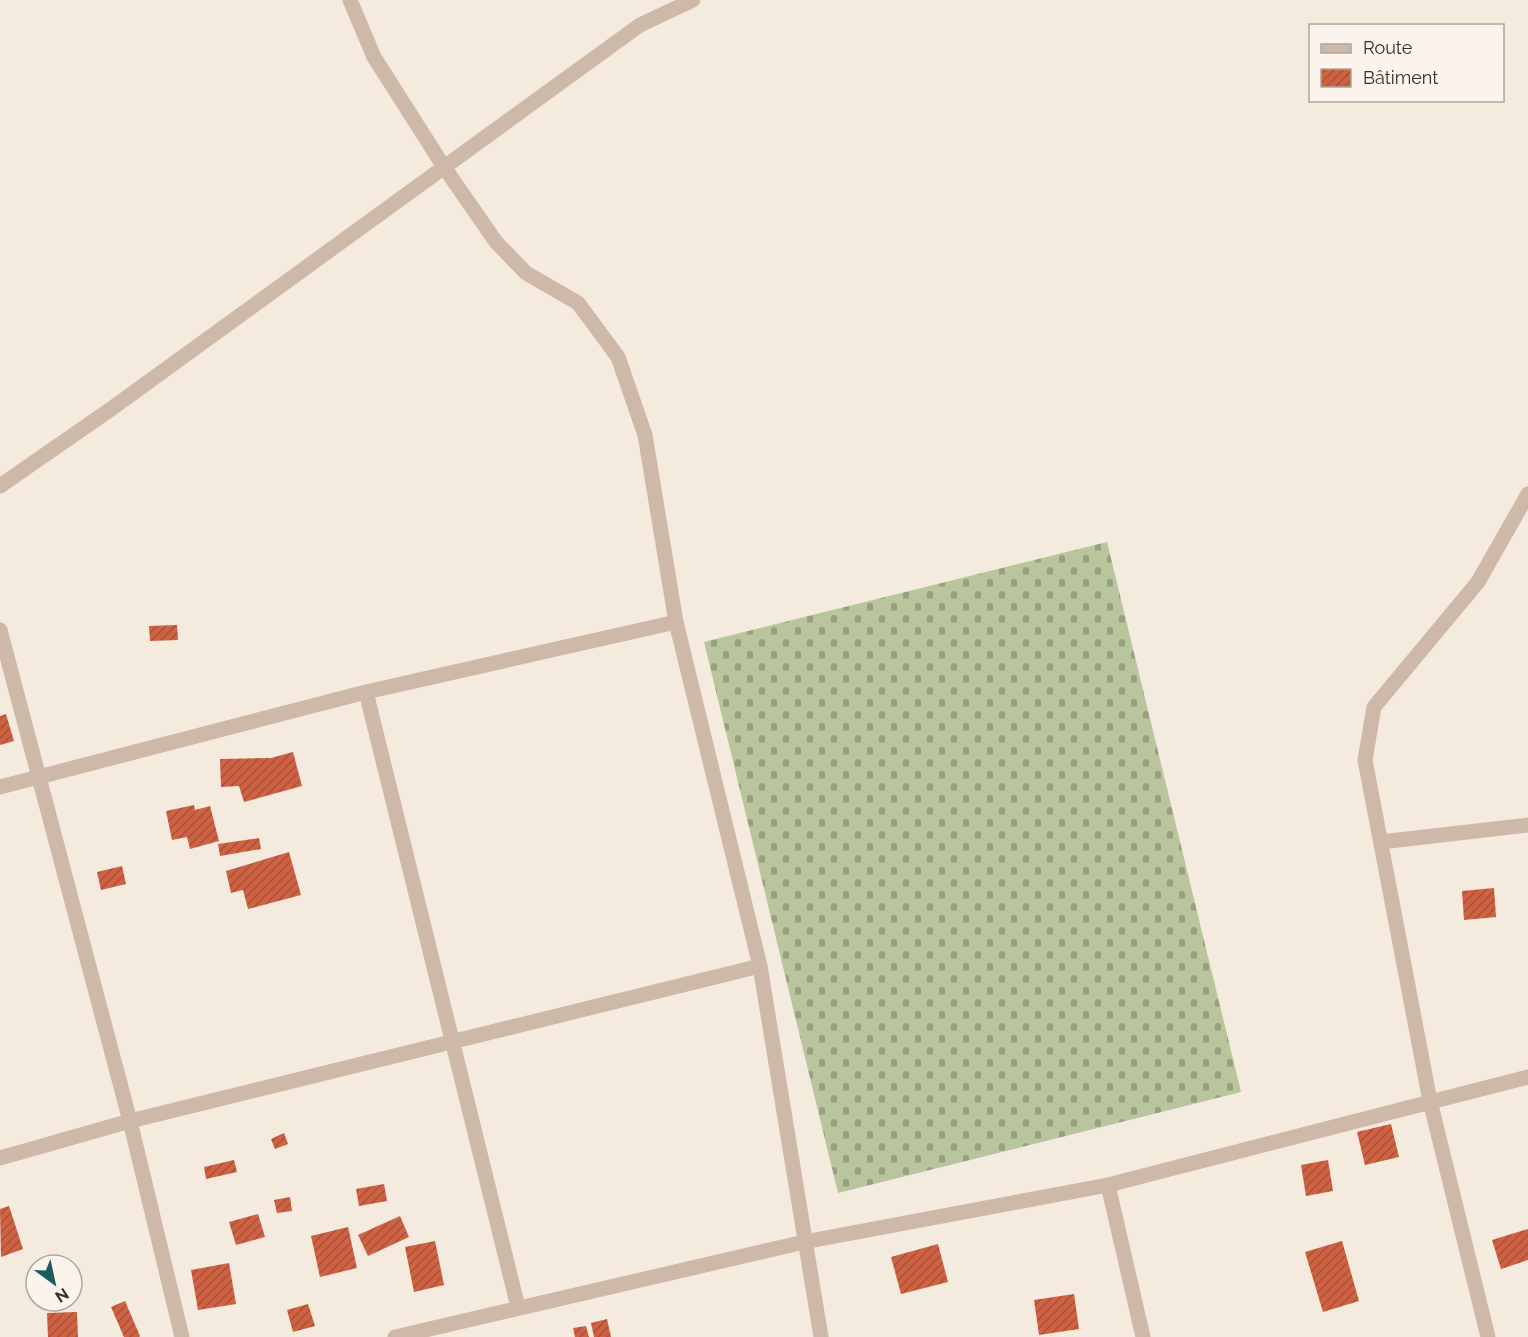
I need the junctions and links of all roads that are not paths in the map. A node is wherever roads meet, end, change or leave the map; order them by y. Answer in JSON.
{"nodes":[{"id":1,"x":351,"y":0,"type":"edge"},
{"id":2,"x":693,"y":0,"type":"edge"},
{"id":3,"x":444,"y":167,"type":"junction"},
{"id":4,"x":0,"y":486,"type":"edge"},
{"id":5,"x":1528,"y":494,"type":"edge"},
{"id":6,"x":676,"y":622,"type":"junction"},
{"id":7,"x":0,"y":630,"type":"edge"},
{"id":8,"x":366,"y":692,"type":"junction"},
{"id":9,"x":38,"y":776,"type":"junction"},
{"id":10,"x":0,"y":787,"type":"edge"},
{"id":11,"x":1528,"y":825,"type":"edge"},
{"id":12,"x":1381,"y":842,"type":"junction"},
{"id":13,"x":760,"y":966,"type":"junction"},
{"id":14,"x":453,"y":1042,"type":"junction"},
{"id":15,"x":1528,"y":1077,"type":"edge"},
{"id":16,"x":1430,"y":1101,"type":"junction"},
{"id":17,"x":130,"y":1120,"type":"junction"},
{"id":18,"x":0,"y":1158,"type":"edge"},
{"id":19,"x":1108,"y":1185,"type":"junction"},
{"id":20,"x":804,"y":1242,"type":"junction"},
{"id":21,"x":518,"y":1307,"type":"junction"},
{"id":22,"x":183,"y":1337,"type":"edge"},
{"id":23,"x":395,"y":1337,"type":"edge"},
{"id":24,"x":821,"y":1337,"type":"edge"},
{"id":25,"x":1143,"y":1337,"type":"edge"},
{"id":26,"x":1488,"y":1337,"type":"edge"}],
"edges":[{"from":1,"to":3,"type":"street"},
{"from":2,"to":3,"type":"street"},
{"from":3,"to":4,"type":"street"},
{"from":3,"to":6,"type":"street"},
{"from":5,"to":12,"type":"street"},
{"from":6,"to":8,"type":"street"},
{"from":6,"to":13,"type":"street"},
{"from":7,"to":9,"type":"street"},
{"from":8,"to":9,"type":"street"},
{"from":8,"to":14,"type":"street"},
{"from":9,"to":10,"type":"street"},
{"from":9,"to":17,"type":"street"},
{"from":11,"to":12,"type":"street"},
{"from":12,"to":16,"type":"street"},
{"from":13,"to":14,"type":"street"},
{"from":13,"to":20,"type":"street"},
{"from":14,"to":17,"type":"street"},
{"from":14,"to":21,"type":"street"},
{"from":15,"to":16,"type":"street"},
{"from":16,"to":19,"type":"street"},
{"from":16,"to":26,"type":"street"},
{"from":17,"to":18,"type":"street"},
{"from":17,"to":22,"type":"street"},
{"from":19,"to":20,"type":"street"},
{"from":19,"to":25,"type":"street"},
{"from":20,"to":21,"type":"street"},
{"from":20,"to":24,"type":"street"},
{"from":21,"to":23,"type":"street"}]}
